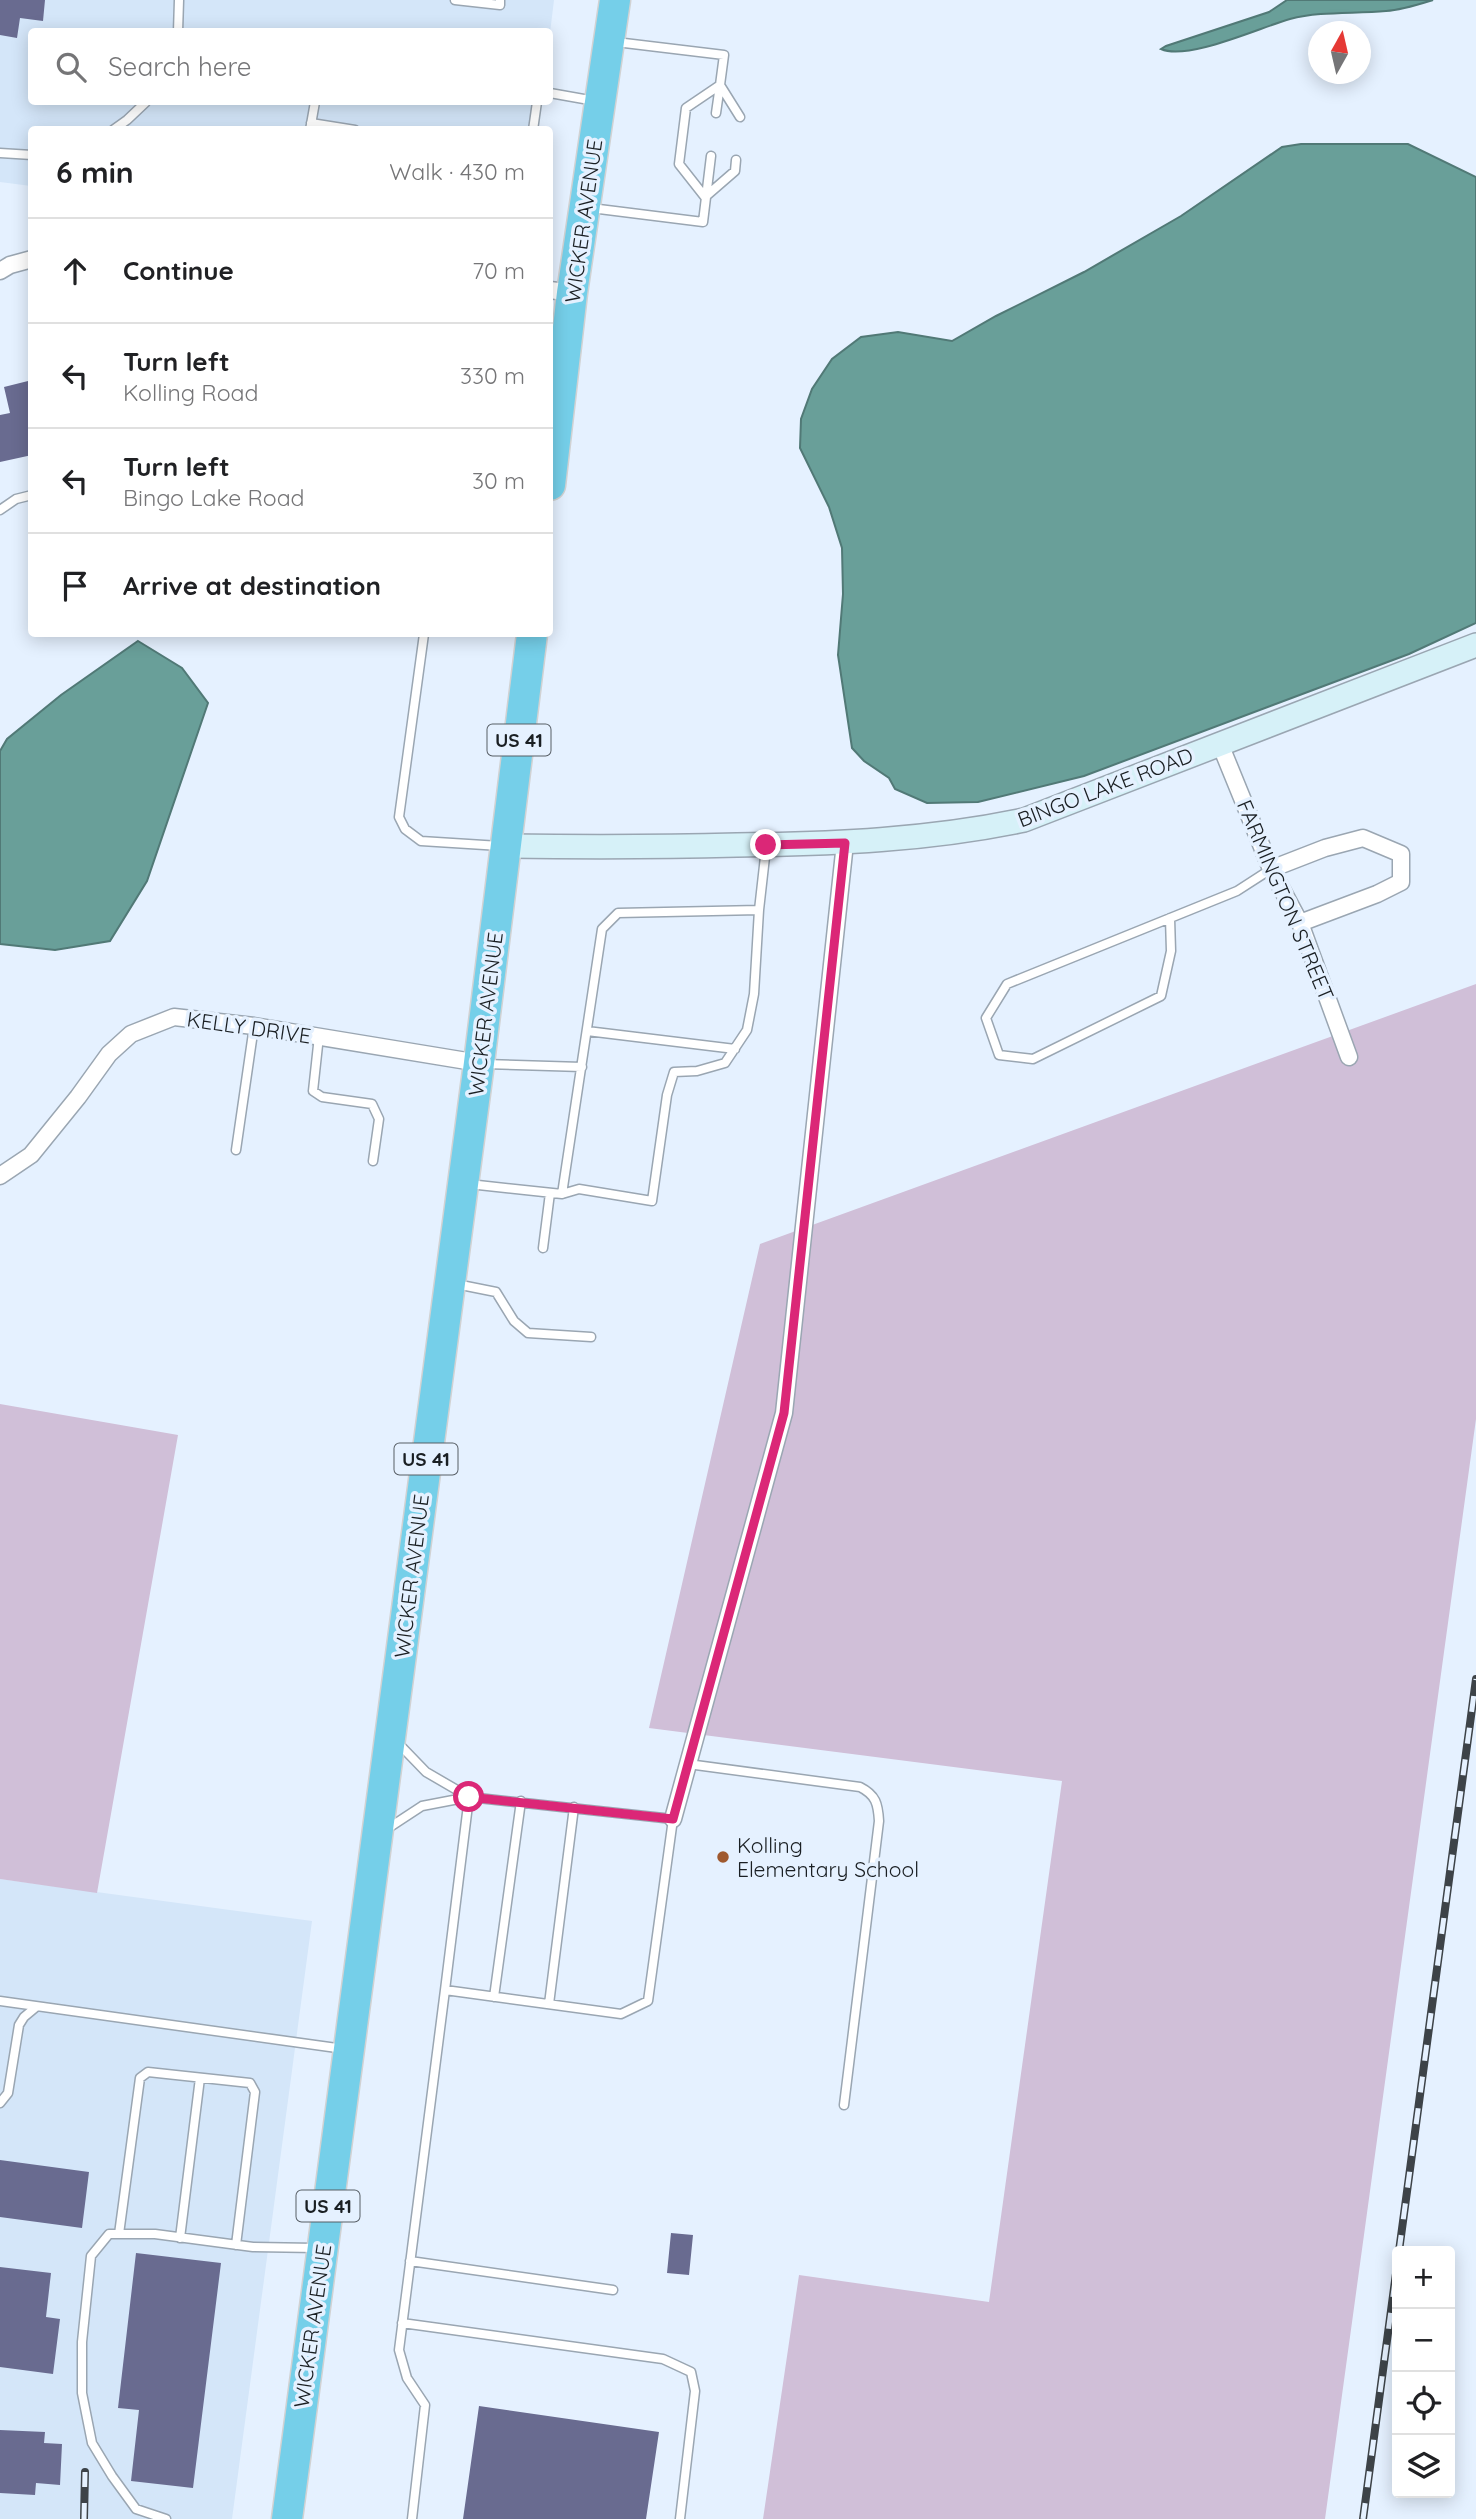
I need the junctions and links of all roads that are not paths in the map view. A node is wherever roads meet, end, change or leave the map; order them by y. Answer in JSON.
{"nodes":[{"id":1,"x":179,"y":0,"type":"edge"},
{"id":2,"x":456,"y":0,"type":"edge"},
{"id":3,"x":615,"y":0,"type":"edge"},
{"id":4,"x":500,"y":3,"type":"edge"},
{"id":5,"x":178,"y":28,"type":"edge"},
{"id":6,"x":610,"y":41,"type":"junction"},
{"id":7,"x":720,"y":85,"type":"junction"},
{"id":8,"x":553,"y":94,"type":"edge"},
{"id":9,"x":600,"y":102,"type":"junction"},
{"id":10,"x":143,"y":105,"type":"edge"},
{"id":11,"x":314,"y":105,"type":"edge"},
{"id":12,"x":537,"y":105,"type":"edge"},
{"id":13,"x":716,"y":113,"type":"dead end"},
{"id":14,"x":740,"y":117,"type":"dead end"},
{"id":15,"x":119,"y":126,"type":"edge"},
{"id":16,"x":311,"y":126,"type":"edge"},
{"id":17,"x":534,"y":126,"type":"edge"},
{"id":18,"x":0,"y":153,"type":"edge"},
{"id":19,"x":28,"y":155,"type":"edge"},
{"id":20,"x":711,"y":156,"type":"dead end"},
{"id":21,"x":736,"y":160,"type":"dead end"},
{"id":22,"x":705,"y":197,"type":"junction"},
{"id":23,"x":585,"y":208,"type":"junction"},
{"id":24,"x":28,"y":260,"type":"edge"},
{"id":25,"x":0,"y":271,"type":"edge"},
{"id":26,"x":561,"y":292,"type":"edge"},
{"id":27,"x":557,"y":354,"type":"edge"},
{"id":28,"x":553,"y":429,"type":"edge"},
{"id":29,"x":28,"y":496,"type":"edge"},
{"id":30,"x":0,"y":510,"type":"edge"},
{"id":31,"x":424,"y":637,"type":"edge"},
{"id":32,"x":532,"y":637,"type":"edge"},
{"id":33,"x":1476,"y":645,"type":"edge"},
{"id":34,"x":1220,"y":744,"type":"junction"},
{"id":35,"x":845,"y":843,"type":"junction"},
{"id":36,"x":766,"y":845,"type":"junction"},
{"id":37,"x":506,"y":846,"type":"junction"},
{"id":38,"x":1270,"y":869,"type":"junction"},
{"id":39,"x":759,"y":910,"type":"junction"},
{"id":40,"x":1170,"y":918,"type":"junction"},
{"id":41,"x":1300,"y":923,"type":"junction"},
{"id":42,"x":254,"y":1026,"type":"junction"},
{"id":43,"x":587,"y":1031,"type":"junction"},
{"id":44,"x":319,"y":1036,"type":"junction"},
{"id":45,"x":735,"y":1049,"type":"junction"},
{"id":46,"x":1349,"y":1057,"type":"dead end"},
{"id":47,"x":479,"y":1063,"type":"junction"},
{"id":48,"x":582,"y":1067,"type":"junction"},
{"id":49,"x":236,"y":1150,"type":"dead end"},
{"id":50,"x":373,"y":1161,"type":"dead end"},
{"id":51,"x":0,"y":1176,"type":"edge"},
{"id":52,"x":463,"y":1184,"type":"junction"},
{"id":53,"x":550,"y":1193,"type":"junction"},
{"id":54,"x":562,"y":1194,"type":"junction"},
{"id":55,"x":543,"y":1248,"type":"dead end"},
{"id":56,"x":450,"y":1283,"type":"junction"},
{"id":57,"x":591,"y":1336,"type":"dead end"},
{"id":58,"x":390,"y":1734,"type":"junction"},
{"id":59,"x":688,"y":1764,"type":"junction"},
{"id":60,"x":469,"y":1797,"type":"junction"},
{"id":61,"x":521,"y":1801,"type":"junction"},
{"id":62,"x":574,"y":1807,"type":"junction"},
{"id":63,"x":673,"y":1819,"type":"junction"},
{"id":64,"x":376,"y":1837,"type":"junction"},
{"id":65,"x":445,"y":1990,"type":"junction"},
{"id":66,"x":494,"y":1997,"type":"junction"},
{"id":67,"x":0,"y":2001,"type":"edge"},
{"id":68,"x":549,"y":2004,"type":"junction"},
{"id":69,"x":36,"y":2007,"type":"junction"},
{"id":70,"x":348,"y":2050,"type":"junction"},
{"id":71,"x":200,"y":2078,"type":"junction"},
{"id":72,"x":0,"y":2103,"type":"edge"},
{"id":73,"x":844,"y":2105,"type":"dead end"},
{"id":74,"x":119,"y":2234,"type":"junction"},
{"id":75,"x":180,"y":2238,"type":"junction"},
{"id":76,"x":236,"y":2245,"type":"junction"},
{"id":77,"x":322,"y":2249,"type":"junction"},
{"id":78,"x":410,"y":2261,"type":"junction"},
{"id":79,"x":613,"y":2290,"type":"dead end"},
{"id":80,"x":402,"y":2323,"type":"junction"},
{"id":81,"x":166,"y":2519,"type":"edge"},
{"id":82,"x":287,"y":2519,"type":"edge"},
{"id":83,"x":412,"y":2519,"type":"edge"},
{"id":84,"x":680,"y":2519,"type":"edge"}],
"edges":[{"from":1,"to":5,"type":"lane"},
{"from":2,"to":4,"type":"lane"},
{"from":3,"to":6,"type":"highway","name":"WICKER AVENUE"},
{"from":6,"to":7,"type":"lane"},
{"from":6,"to":9,"type":"highway","name":"WICKER AVENUE"},
{"from":7,"to":13,"type":"lane"},
{"from":7,"to":14,"type":"lane"},
{"from":7,"to":22,"type":"lane"},
{"from":8,"to":9,"type":"lane"},
{"from":9,"to":23,"type":"highway","name":"WICKER AVENUE"},
{"from":10,"to":15,"type":"lane"},
{"from":11,"to":16,"type":"lane"},
{"from":12,"to":17,"type":"lane"},
{"from":18,"to":19,"type":"lane"},
{"from":20,"to":22,"type":"lane"},
{"from":21,"to":22,"type":"lane"},
{"from":22,"to":23,"type":"lane"},
{"from":23,"to":26,"type":"highway","name":"WICKER AVENUE"},
{"from":24,"to":25,"type":"street"},
{"from":26,"to":27,"type":"highway","name":"WICKER AVENUE"},
{"from":27,"to":28,"type":"highway","name":"WICKER AVENUE"},
{"from":29,"to":30,"type":"lane"},
{"from":31,"to":37,"type":"lane"},
{"from":32,"to":37,"type":"highway","name":"WICKER AVENUE","number":"US 41"},
{"from":33,"to":34,"type":"street","name":"BINGO LAKE ROAD"},
{"from":34,"to":35,"type":"street","name":"BINGO LAKE ROAD"},
{"from":34,"to":38,"type":"street","name":"FARMINGTON STREET"},
{"from":35,"to":36,"type":"street","name":"BINGO LAKE ROAD"},
{"from":35,"to":59,"type":"street"},
{"from":36,"to":37,"type":"street","name":"BINGO LAKE ROAD"},
{"from":36,"to":39,"type":"lane"},
{"from":37,"to":47,"type":"highway","name":"WICKER AVENUE","number":"US 41"},
{"from":38,"to":40,"type":"lane"},
{"from":38,"to":41,"type":"street","name":"FARMINGTON STREET"},
{"from":38,"to":41,"type":"street"},
{"from":39,"to":43,"type":"lane"},
{"from":39,"to":45,"type":"lane"},
{"from":40,"to":40,"type":"lane"},
{"from":41,"to":46,"type":"street","name":"FARMINGTON STREET"},
{"from":42,"to":44,"type":"street","name":"KELLY DRIVE"},
{"from":42,"to":49,"type":"lane"},
{"from":42,"to":51,"type":"street","name":"KELLY DRIVE"},
{"from":43,"to":45,"type":"lane"},
{"from":43,"to":48,"type":"lane"},
{"from":44,"to":47,"type":"street","name":"KELLY DRIVE"},
{"from":44,"to":50,"type":"lane"},
{"from":45,"to":54,"type":"lane"},
{"from":47,"to":48,"type":"lane"},
{"from":47,"to":52,"type":"highway","name":"WICKER AVENUE","number":"US 41"},
{"from":48,"to":54,"type":"lane"},
{"from":52,"to":53,"type":"lane"},
{"from":52,"to":56,"type":"highway","name":"WICKER AVENUE","number":"US 41"},
{"from":53,"to":54,"type":"lane"},
{"from":53,"to":55,"type":"lane"},
{"from":56,"to":57,"type":"lane"},
{"from":56,"to":58,"type":"highway","name":"WICKER AVENUE","number":"US 41"},
{"from":58,"to":60,"type":"lane"},
{"from":58,"to":64,"type":"highway","name":"WICKER AVENUE","number":"US 41"},
{"from":59,"to":63,"type":"street"},
{"from":59,"to":73,"type":"lane"},
{"from":60,"to":61,"type":"lane"},
{"from":60,"to":64,"type":"lane"},
{"from":60,"to":65,"type":"lane"},
{"from":61,"to":62,"type":"lane"},
{"from":61,"to":66,"type":"lane"},
{"from":62,"to":63,"type":"lane"},
{"from":62,"to":68,"type":"lane"},
{"from":63,"to":68,"type":"lane"},
{"from":64,"to":70,"type":"highway","name":"WICKER AVENUE","number":"US 41"},
{"from":65,"to":66,"type":"lane"},
{"from":65,"to":78,"type":"lane"},
{"from":66,"to":68,"type":"lane"},
{"from":67,"to":69,"type":"lane"},
{"from":69,"to":70,"type":"lane"},
{"from":69,"to":72,"type":"lane"},
{"from":70,"to":77,"type":"highway","name":"WICKER AVENUE","number":"US 41"},
{"from":71,"to":74,"type":"lane"},
{"from":71,"to":75,"type":"lane"},
{"from":71,"to":76,"type":"lane"},
{"from":74,"to":75,"type":"lane"},
{"from":74,"to":81,"type":"lane"},
{"from":75,"to":76,"type":"lane"},
{"from":76,"to":77,"type":"lane"},
{"from":77,"to":82,"type":"highway","name":"WICKER AVENUE","number":"US 41"},
{"from":78,"to":79,"type":"lane"},
{"from":78,"to":80,"type":"lane"},
{"from":80,"to":83,"type":"lane"},
{"from":80,"to":84,"type":"lane"}]}
